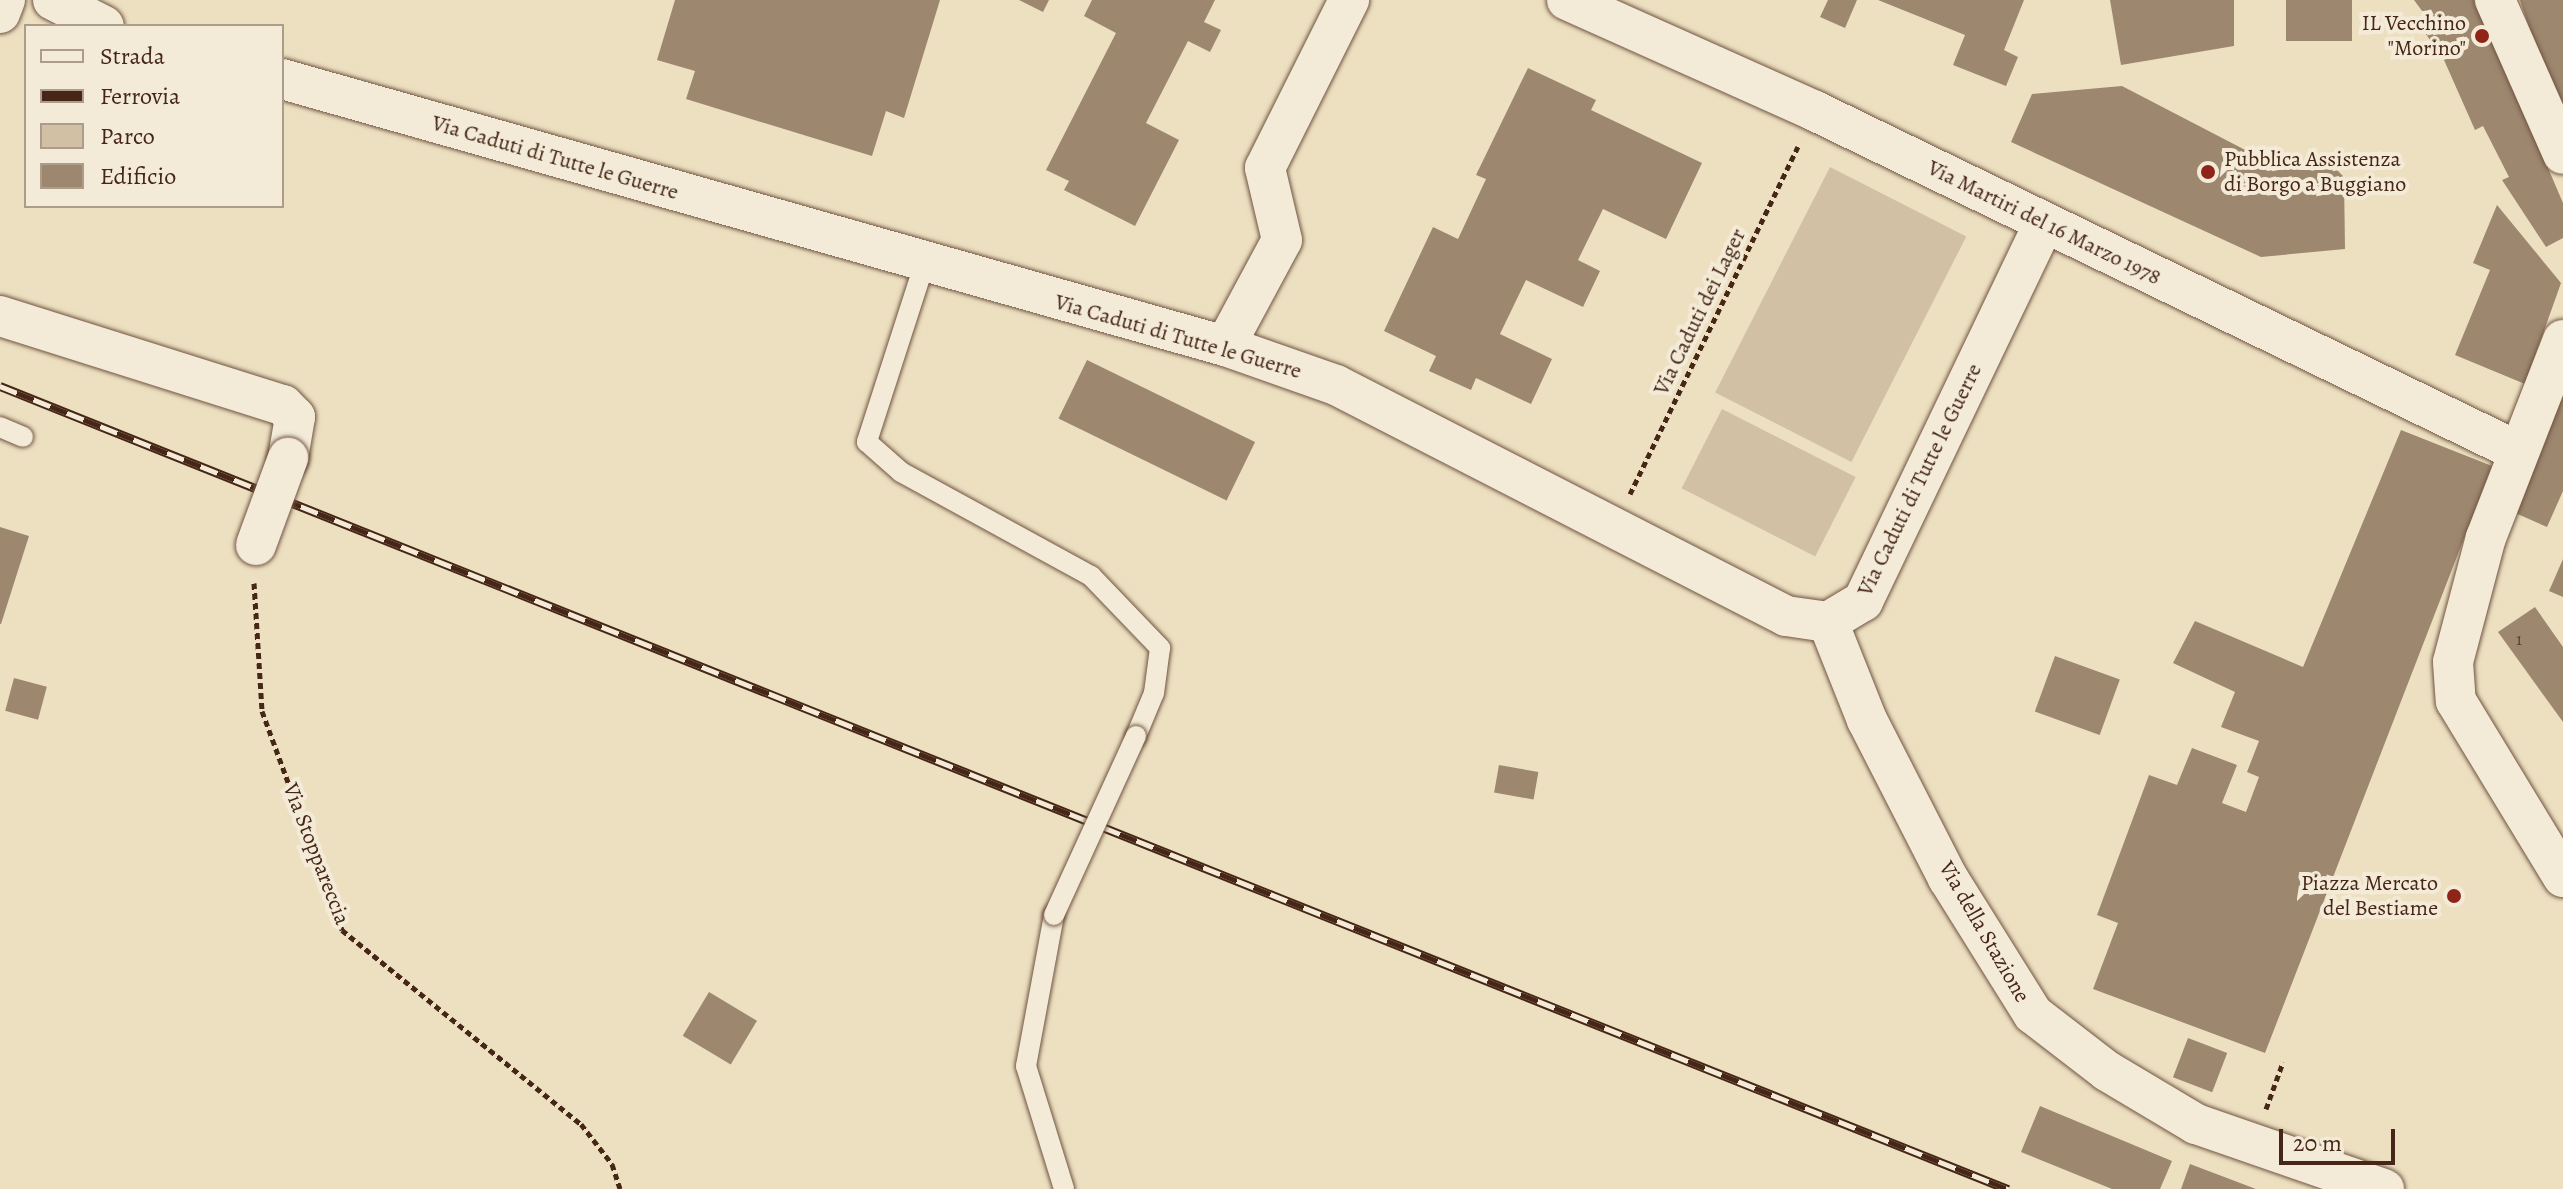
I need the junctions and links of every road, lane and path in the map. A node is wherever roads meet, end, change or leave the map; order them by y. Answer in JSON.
{"nodes":[{"id":1,"x":5,"y":0,"type":"edge"},
{"id":2,"x":53,"y":0,"type":"edge"},
{"id":3,"x":1349,"y":0,"type":"edge"},
{"id":4,"x":1567,"y":0,"type":"edge"},
{"id":5,"x":2495,"y":0,"type":"edge"},
{"id":6,"x":0,"y":13,"type":"edge"},
{"id":7,"x":100,"y":24,"type":"edge"},
{"id":8,"x":284,"y":80,"type":"edge"},
{"id":9,"x":1815,"y":111,"type":"junction"},
{"id":10,"x":2563,"y":154,"type":"edge"},
{"id":11,"x":2044,"y":224,"type":"junction"},
{"id":12,"x":924,"y":265,"type":"junction"},
{"id":13,"x":0,"y":316,"type":"edge"},
{"id":14,"x":2563,"y":340,"type":"edge"},
{"id":15,"x":1225,"y":346,"type":"junction"},
{"id":16,"x":0,"y":427,"type":"edge"},
{"id":17,"x":23,"y":437,"type":"dead end"},
{"id":18,"x":2519,"y":452,"type":"junction"},
{"id":19,"x":1614,"y":527,"type":"junction"},
{"id":20,"x":256,"y":545,"type":"joint"},
{"id":21,"x":1828,"y":622,"type":"junction"},
{"id":22,"x":2563,"y":877,"type":"edge"},
{"id":23,"x":2301,"y":1177,"type":"edge"},
{"id":24,"x":620,"y":1189,"type":"edge"},
{"id":25,"x":1064,"y":1189,"type":"edge"},
{"id":26,"x":2384,"y":1189,"type":"edge"}],
"edges":[{"from":1,"to":6,"type":"street"},
{"from":2,"to":7,"type":"street"},
{"from":3,"to":15,"type":"street"},
{"from":4,"to":9,"type":"street","name":"Via Martiri del 16 Marzo 1978"},
{"from":5,"to":10,"type":"street"},
{"from":8,"to":12,"type":"street","name":"Via Caduti di Tutte le Guerre"},
{"from":9,"to":11,"type":"street","name":"Via Martiri del 16 Marzo 1978"},
{"from":9,"to":19,"type":"path","name":"Via Caduti dei Lager"},
{"from":11,"to":18,"type":"street","name":"Via Martiri del 16 Marzo 1978"},
{"from":11,"to":21,"type":"street","name":"Via Caduti di Tutte le Guerre"},
{"from":12,"to":15,"type":"street","name":"Via Caduti di Tutte le Guerre"},
{"from":12,"to":25,"type":"lane","bridge":true},
{"from":13,"to":20,"type":"street","bridge":true},
{"from":14,"to":18,"type":"street"},
{"from":15,"to":19,"type":"street","name":"Via Caduti di Tutte le Guerre"},
{"from":16,"to":17,"type":"lane"},
{"from":18,"to":22,"type":"street"},
{"from":19,"to":21,"type":"street","name":"Via Caduti di Tutte le Guerre"},
{"from":20,"to":24,"type":"path","name":"Via Stoppareccia"},
{"from":21,"to":23,"type":"street","name":"Via della Stazione"},
{"from":23,"to":26,"type":"street","name":"Via della Stazione"}]}
